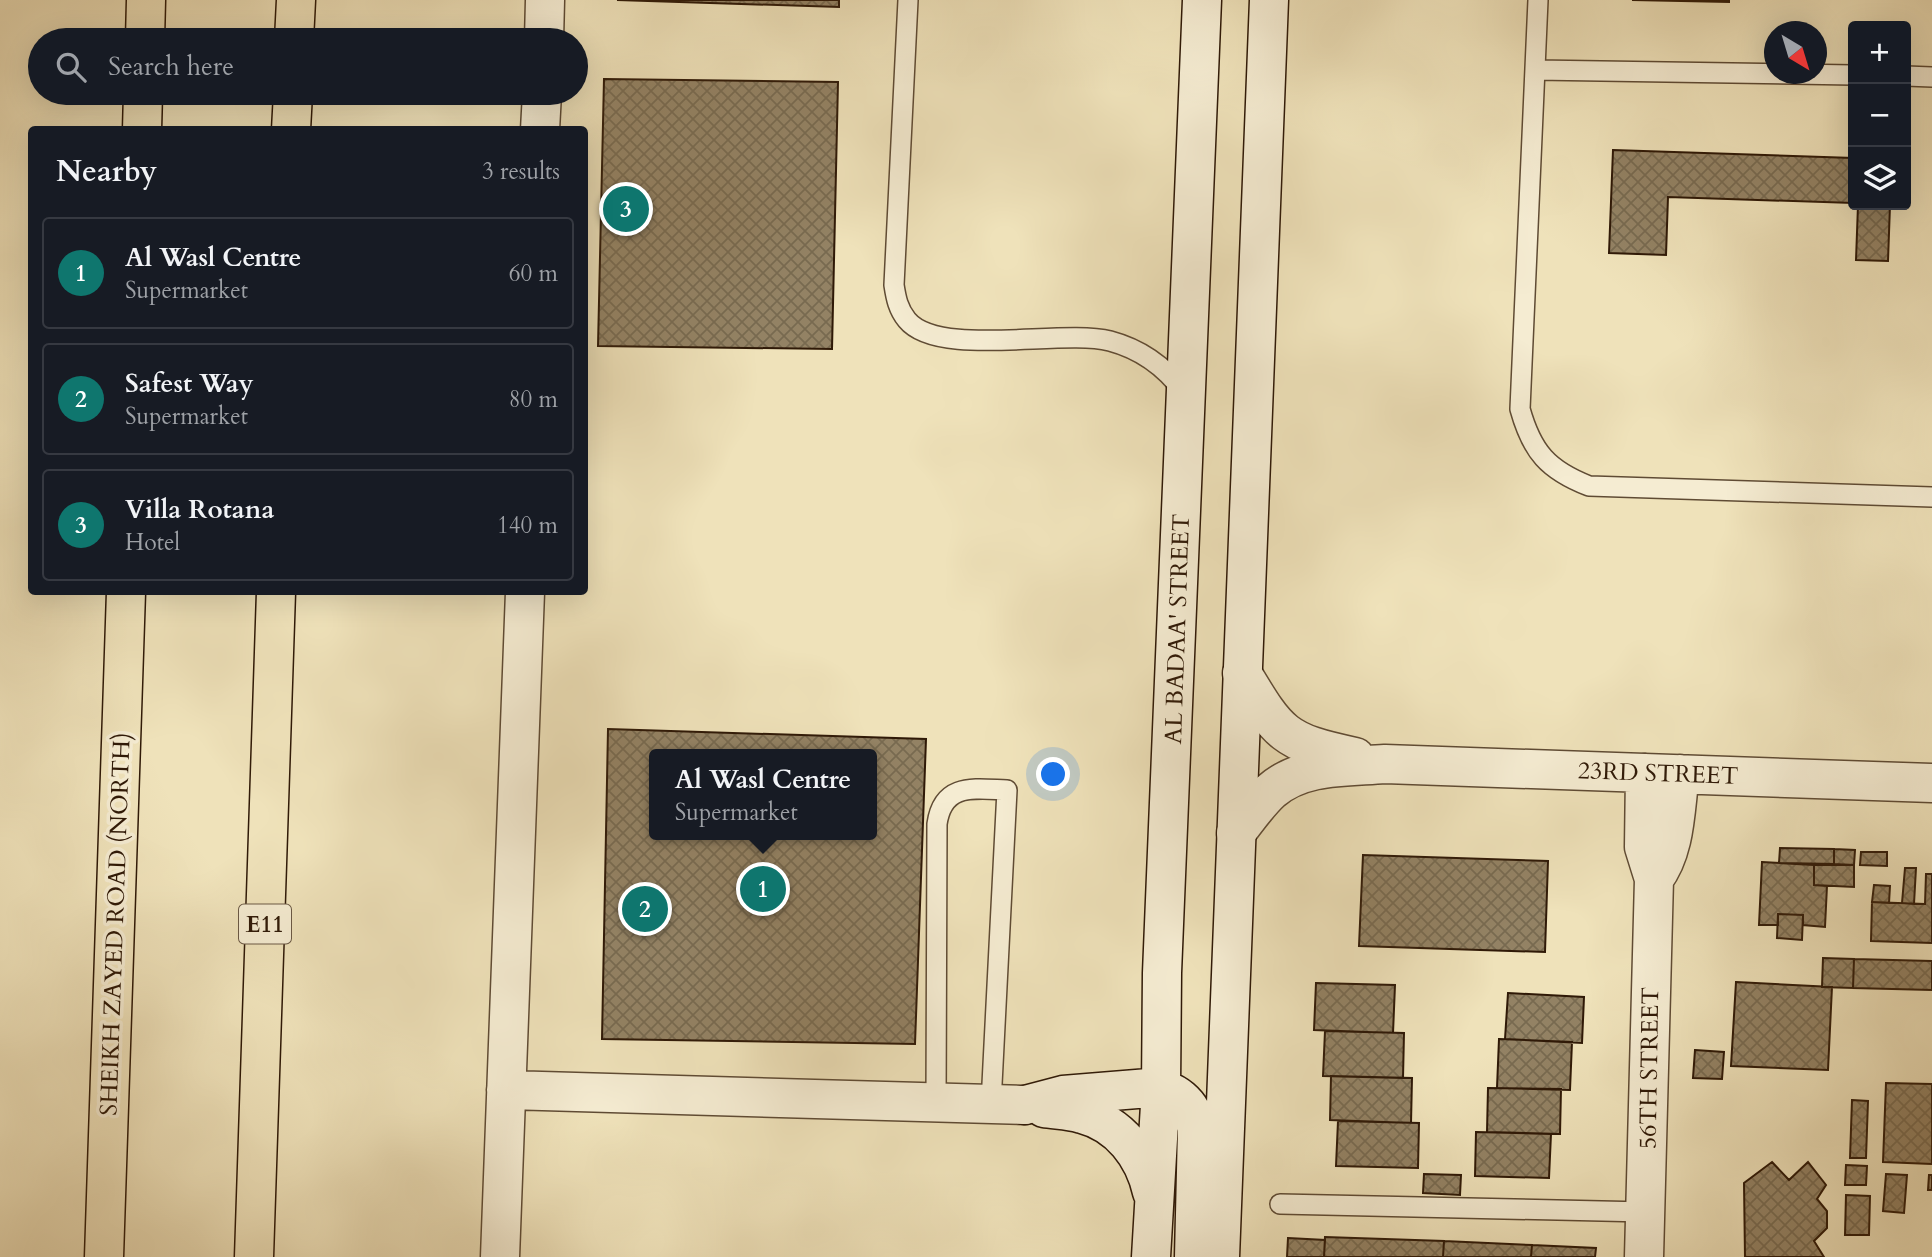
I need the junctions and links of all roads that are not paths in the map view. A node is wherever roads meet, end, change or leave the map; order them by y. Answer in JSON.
{"nodes":[{"id":1,"x":146,"y":0,"type":"edge"},
{"id":2,"x":296,"y":0,"type":"edge"},
{"id":3,"x":545,"y":0,"type":"edge"},
{"id":4,"x":908,"y":0,"type":"edge"},
{"id":5,"x":1202,"y":0,"type":"edge"},
{"id":6,"x":1269,"y":0,"type":"edge"},
{"id":7,"x":1538,"y":0,"type":"edge"},
{"id":8,"x":145,"y":28,"type":"edge"},
{"id":9,"x":295,"y":28,"type":"edge"},
{"id":10,"x":544,"y":28,"type":"edge"},
{"id":11,"x":1536,"y":70,"type":"junction"},
{"id":12,"x":1848,"y":75,"type":"edge"},
{"id":13,"x":1911,"y":76,"type":"edge"},
{"id":14,"x":1932,"y":77,"type":"edge"},
{"id":15,"x":143,"y":105,"type":"edge"},
{"id":16,"x":293,"y":105,"type":"edge"},
{"id":17,"x":541,"y":105,"type":"edge"},
{"id":18,"x":142,"y":126,"type":"edge"},
{"id":19,"x":292,"y":126,"type":"edge"},
{"id":20,"x":540,"y":126,"type":"edge"},
{"id":21,"x":1187,"y":397,"type":"junction"},
{"id":22,"x":1932,"y":497,"type":"edge"},
{"id":23,"x":126,"y":595,"type":"edge"},
{"id":24,"x":276,"y":595,"type":"edge"},
{"id":25,"x":525,"y":595,"type":"edge"},
{"id":26,"x":1242,"y":673,"type":"junction"},
{"id":27,"x":1385,"y":764,"type":"junction"},
{"id":28,"x":1662,"y":774,"type":"junction"},
{"id":29,"x":1932,"y":783,"type":"edge"},
{"id":30,"x":1236,"y":833,"type":"junction"},
{"id":31,"x":1161,"y":1088,"type":"junction"},
{"id":32,"x":506,"y":1090,"type":"junction"},
{"id":33,"x":936,"y":1103,"type":"junction"},
{"id":34,"x":1008,"y":1104,"type":"junction"},
{"id":35,"x":1153,"y":1199,"type":"junction"},
{"id":36,"x":1280,"y":1204,"type":"dead end"},
{"id":37,"x":1646,"y":1212,"type":"junction"},
{"id":38,"x":104,"y":1257,"type":"edge"},
{"id":39,"x":254,"y":1257,"type":"edge"},
{"id":40,"x":500,"y":1257,"type":"edge"},
{"id":41,"x":1151,"y":1257,"type":"edge"},
{"id":42,"x":1194,"y":1257,"type":"edge"},
{"id":43,"x":1220,"y":1257,"type":"edge"},
{"id":44,"x":1644,"y":1257,"type":"edge"}],
"edges":[{"from":1,"to":8,"type":"highway"},
{"from":2,"to":9,"type":"highway"},
{"from":3,"to":10,"type":"main road"},
{"from":4,"to":21,"type":"lane"},
{"from":5,"to":21,"type":"main road","name":"AL BADAA' STREET"},
{"from":6,"to":26,"type":"main road"},
{"from":7,"to":11,"type":"lane"},
{"from":11,"to":12,"type":"lane"},
{"from":11,"to":22,"type":"lane"},
{"from":13,"to":14,"type":"lane"},
{"from":15,"to":18,"type":"highway"},
{"from":16,"to":19,"type":"highway"},
{"from":17,"to":20,"type":"main road"},
{"from":21,"to":31,"type":"main road","name":"AL BADAA' STREET"},
{"from":23,"to":38,"type":"highway","name":"SHEIKH ZAYED ROAD (NORTH)"},
{"from":24,"to":39,"type":"highway","number":"E11"},
{"from":25,"to":32,"type":"main road"},
{"from":26,"to":27,"type":"main road","name":"23RD STREET"},
{"from":26,"to":30,"type":"main road"},
{"from":27,"to":28,"type":"main road","name":"23RD STREET"},
{"from":27,"to":30,"type":"main road","name":"23RD STREET"},
{"from":28,"to":29,"type":"main road","name":"23RD STREET"},
{"from":28,"to":37,"type":"main road","name":"56TH STREET"},
{"from":30,"to":43,"type":"main road"},
{"from":31,"to":34,"type":"main road"},
{"from":31,"to":35,"type":"main road","name":"AL BADAA' STREET"},
{"from":31,"to":42,"type":"main road"},
{"from":32,"to":33,"type":"main road"},
{"from":32,"to":40,"type":"main road"},
{"from":33,"to":34,"type":"main road"},
{"from":33,"to":34,"type":"lane"},
{"from":34,"to":35,"type":"main road"},
{"from":35,"to":41,"type":"main road","name":"AL BADAA' STREET"},
{"from":36,"to":37,"type":"lane"},
{"from":37,"to":44,"type":"main road","name":"56TH STREET"}]}
